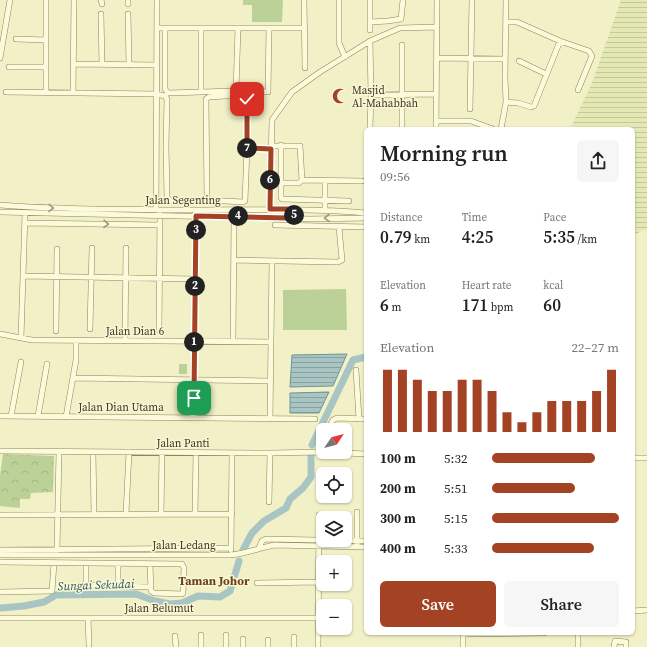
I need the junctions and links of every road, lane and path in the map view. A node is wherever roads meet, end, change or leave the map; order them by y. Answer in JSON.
{"nodes":[{"id":1,"x":10,"y":0,"type":"edge"},
{"id":2,"x":46,"y":0,"type":"edge"},
{"id":3,"x":74,"y":0,"type":"edge"},
{"id":4,"x":157,"y":0,"type":"edge"},
{"id":5,"x":304,"y":0,"type":"edge"},
{"id":6,"x":339,"y":0,"type":"edge"},
{"id":7,"x":370,"y":0,"type":"edge"},
{"id":8,"x":403,"y":0,"type":"edge"},
{"id":9,"x":437,"y":0,"type":"edge"},
{"id":10,"x":472,"y":0,"type":"edge"},
{"id":11,"x":506,"y":0,"type":"edge"},
{"id":12,"x":101,"y":14,"type":"dead end"},
{"id":13,"x":128,"y":14,"type":"dead end"},
{"id":14,"x":370,"y":22,"type":"junction"},
{"id":15,"x":506,"y":22,"type":"junction"},
{"id":16,"x":437,"y":27,"type":"junction"},
{"id":17,"x":157,"y":28,"type":"junction"},
{"id":18,"x":165,"y":28,"type":"junction"},
{"id":19,"x":201,"y":28,"type":"junction"},
{"id":20,"x":238,"y":28,"type":"junction"},
{"id":21,"x":269,"y":28,"type":"junction"},
{"id":22,"x":305,"y":28,"type":"junction"},
{"id":23,"x":370,"y":30,"type":"dead end"},
{"id":24,"x":16,"y":39,"type":"dead end"},
{"id":25,"x":46,"y":40,"type":"junction"},
{"id":26,"x":370,"y":41,"type":"junction"},
{"id":27,"x":560,"y":41,"type":"junction"},
{"id":28,"x":402,"y":45,"type":"dead end"},
{"id":29,"x":345,"y":57,"type":"junction"},
{"id":30,"x":0,"y":58,"type":"edge"},
{"id":31,"x":436,"y":58,"type":"junction"},
{"id":32,"x":471,"y":58,"type":"junction"},
{"id":33,"x":505,"y":58,"type":"junction"},
{"id":34,"x":519,"y":61,"type":"dead end"},
{"id":35,"x":73,"y":64,"type":"junction"},
{"id":36,"x":102,"y":65,"type":"junction"},
{"id":37,"x":129,"y":65,"type":"junction"},
{"id":38,"x":156,"y":65,"type":"junction"},
{"id":39,"x":9,"y":66,"type":"dead end"},
{"id":40,"x":46,"y":67,"type":"junction"},
{"id":41,"x":305,"y":68,"type":"dead end"},
{"id":42,"x":546,"y":74,"type":"junction"},
{"id":43,"x":236,"y":90,"type":"junction"},
{"id":44,"x":578,"y":90,"type":"dead end"},
{"id":45,"x":201,"y":91,"type":"junction"},
{"id":46,"x":6,"y":92,"type":"dead end"},
{"id":47,"x":46,"y":93,"type":"junction"},
{"id":48,"x":73,"y":93,"type":"junction"},
{"id":49,"x":156,"y":94,"type":"junction"},
{"id":50,"x":402,"y":94,"type":"junction"},
{"id":51,"x":436,"y":94,"type":"junction"},
{"id":52,"x":371,"y":95,"type":"junction"},
{"id":53,"x":506,"y":102,"type":"junction"},
{"id":54,"x":470,"y":109,"type":"dead end"},
{"id":55,"x":436,"y":121,"type":"junction"},
{"id":56,"x":370,"y":127,"type":"edge"},
{"id":57,"x":402,"y":127,"type":"edge"},
{"id":58,"x":436,"y":127,"type":"edge"},
{"id":59,"x":488,"y":127,"type":"edge"},
{"id":60,"x":501,"y":127,"type":"edge"},
{"id":61,"x":281,"y":145,"type":"junction"},
{"id":62,"x":271,"y":147,"type":"junction"},
{"id":63,"x":247,"y":148,"type":"junction"},
{"id":64,"x":302,"y":180,"type":"junction"},
{"id":65,"x":325,"y":181,"type":"junction"},
{"id":66,"x":362,"y":181,"type":"dead end"},
{"id":67,"x":281,"y":183,"type":"junction"},
{"id":68,"x":325,"y":201,"type":"junction"},
{"id":69,"x":349,"y":201,"type":"dead end"},
{"id":70,"x":0,"y":204,"type":"edge"},
{"id":71,"x":10,"y":206,"type":"junction"},
{"id":72,"x":270,"y":209,"type":"junction"},
{"id":73,"x":289,"y":209,"type":"junction"},
{"id":74,"x":156,"y":210,"type":"junction"},
{"id":75,"x":187,"y":210,"type":"junction"},
{"id":76,"x":311,"y":210,"type":"junction"},
{"id":77,"x":325,"y":210,"type":"junction"},
{"id":78,"x":0,"y":212,"type":"edge"},
{"id":79,"x":364,"y":213,"type":"edge"},
{"id":80,"x":25,"y":214,"type":"junction"},
{"id":81,"x":160,"y":215,"type":"junction"},
{"id":82,"x":196,"y":216,"type":"junction"},
{"id":83,"x":288,"y":218,"type":"junction"},
{"id":84,"x":364,"y":218,"type":"edge"},
{"id":85,"x":313,"y":219,"type":"junction"},
{"id":86,"x":25,"y":222,"type":"junction"},
{"id":87,"x":234,"y":224,"type":"dead end"},
{"id":88,"x":160,"y":225,"type":"junction"},
{"id":89,"x":275,"y":225,"type":"dead end"},
{"id":90,"x":339,"y":227,"type":"junction"},
{"id":91,"x":364,"y":227,"type":"edge"},
{"id":92,"x":92,"y":248,"type":"dead end"},
{"id":93,"x":126,"y":248,"type":"dead end"},
{"id":94,"x":57,"y":249,"type":"dead end"},
{"id":95,"x":234,"y":260,"type":"junction"},
{"id":96,"x":272,"y":261,"type":"junction"},
{"id":97,"x":23,"y":276,"type":"junction"},
{"id":98,"x":57,"y":277,"type":"junction"},
{"id":99,"x":91,"y":277,"type":"junction"},
{"id":100,"x":126,"y":278,"type":"junction"},
{"id":101,"x":160,"y":278,"type":"junction"},
{"id":102,"x":195,"y":279,"type":"junction"},
{"id":103,"x":90,"y":329,"type":"dead end"},
{"id":104,"x":159,"y":330,"type":"dead end"},
{"id":105,"x":56,"y":331,"type":"dead end"},
{"id":106,"x":0,"y":334,"type":"edge"},
{"id":107,"x":21,"y":338,"type":"junction"},
{"id":108,"x":76,"y":340,"type":"junction"},
{"id":109,"x":124,"y":341,"type":"junction"},
{"id":110,"x":194,"y":341,"type":"junction"},
{"id":111,"x":233,"y":341,"type":"junction"},
{"id":112,"x":271,"y":342,"type":"junction"},
{"id":113,"x":21,"y":362,"type":"dead end"},
{"id":114,"x":48,"y":364,"type":"dead end"},
{"id":115,"x":356,"y":370,"type":"dead end"},
{"id":116,"x":73,"y":378,"type":"junction"},
{"id":117,"x":194,"y":380,"type":"junction"},
{"id":118,"x":271,"y":381,"type":"junction"},
{"id":119,"x":0,"y":416,"type":"edge"},
{"id":120,"x":11,"y":416,"type":"junction"},
{"id":121,"x":38,"y":416,"type":"junction"},
{"id":122,"x":66,"y":416,"type":"junction"},
{"id":123,"x":193,"y":417,"type":"junction"},
{"id":124,"x":270,"y":418,"type":"junction"},
{"id":125,"x":315,"y":419,"type":"dead end"},
{"id":126,"x":359,"y":419,"type":"junction"},
{"id":127,"x":364,"y":419,"type":"edge"},
{"id":128,"x":332,"y":423,"type":"edge"},
{"id":129,"x":0,"y":451,"type":"edge"},
{"id":130,"x":59,"y":452,"type":"junction"},
{"id":131,"x":93,"y":452,"type":"junction"},
{"id":132,"x":128,"y":452,"type":"junction"},
{"id":133,"x":162,"y":452,"type":"junction"},
{"id":134,"x":316,"y":452,"type":"edge"},
{"id":135,"x":196,"y":453,"type":"junction"},
{"id":136,"x":232,"y":453,"type":"junction"},
{"id":137,"x":270,"y":453,"type":"junction"},
{"id":138,"x":352,"y":453,"type":"edge"},
{"id":139,"x":364,"y":454,"type":"edge"},
{"id":140,"x":635,"y":458,"type":"edge"},
{"id":141,"x":647,"y":458,"type":"edge"},
{"id":142,"x":268,"y":502,"type":"dead end"},
{"id":143,"x":357,"y":512,"type":"dead end"},
{"id":144,"x":58,"y":514,"type":"junction"},
{"id":145,"x":94,"y":514,"type":"junction"},
{"id":146,"x":126,"y":514,"type":"junction"},
{"id":147,"x":161,"y":514,"type":"junction"},
{"id":148,"x":195,"y":514,"type":"junction"},
{"id":149,"x":232,"y":514,"type":"junction"},
{"id":150,"x":0,"y":515,"type":"edge"},
{"id":151,"x":352,"y":541,"type":"edge"},
{"id":152,"x":357,"y":541,"type":"junction"},
{"id":153,"x":364,"y":541,"type":"edge"},
{"id":154,"x":316,"y":543,"type":"edge"},
{"id":155,"x":352,"y":547,"type":"edge"},
{"id":156,"x":356,"y":547,"type":"junction"},
{"id":157,"x":364,"y":547,"type":"edge"},
{"id":158,"x":231,"y":548,"type":"junction"},
{"id":159,"x":57,"y":549,"type":"junction"},
{"id":160,"x":144,"y":549,"type":"junction"},
{"id":161,"x":0,"y":550,"type":"edge"},
{"id":162,"x":57,"y":555,"type":"junction"},
{"id":163,"x":143,"y":555,"type":"junction"},
{"id":164,"x":230,"y":555,"type":"junction"},
{"id":165,"x":0,"y":556,"type":"edge"},
{"id":166,"x":0,"y":562,"type":"edge"},
{"id":167,"x":54,"y":563,"type":"junction"},
{"id":168,"x":86,"y":563,"type":"junction"},
{"id":169,"x":118,"y":564,"type":"junction"},
{"id":170,"x":150,"y":564,"type":"junction"},
{"id":171,"x":316,"y":582,"type":"edge"},
{"id":172,"x":257,"y":583,"type":"dead end"},
{"id":173,"x":118,"y":586,"type":"junction"},
{"id":174,"x":151,"y":589,"type":"junction"},
{"id":175,"x":0,"y":592,"type":"edge"},
{"id":176,"x":647,"y":610,"type":"edge"},
{"id":177,"x":635,"y":611,"type":"edge"},
{"id":178,"x":0,"y":618,"type":"edge"},
{"id":179,"x":88,"y":618,"type":"junction"},
{"id":180,"x":316,"y":618,"type":"edge"},
{"id":181,"x":201,"y":635,"type":"dead end"},
{"id":182,"x":318,"y":635,"type":"edge"},
{"id":183,"x":463,"y":635,"type":"edge"},
{"id":184,"x":578,"y":635,"type":"edge"},
{"id":185,"x":175,"y":636,"type":"dead end"},
{"id":186,"x":226,"y":636,"type":"dead end"},
{"id":187,"x":294,"y":637,"type":"dead end"},
{"id":188,"x":243,"y":639,"type":"dead end"},
{"id":189,"x":268,"y":640,"type":"dead end"},
{"id":190,"x":89,"y":645,"type":"dead end"},
{"id":191,"x":176,"y":647,"type":"edge"},
{"id":192,"x":201,"y":647,"type":"edge"},
{"id":193,"x":226,"y":647,"type":"edge"},
{"id":194,"x":243,"y":647,"type":"edge"},
{"id":195,"x":268,"y":647,"type":"edge"},
{"id":196,"x":294,"y":647,"type":"edge"},
{"id":197,"x":318,"y":647,"type":"edge"},
{"id":198,"x":463,"y":647,"type":"edge"},
{"id":199,"x":578,"y":647,"type":"edge"},
{"id":200,"x":614,"y":647,"type":"edge"},
{"id":201,"x":626,"y":647,"type":"edge"}],
"edges":[{"from":1,"to":30,"type":"street"},
{"from":2,"to":25,"type":"street"},
{"from":3,"to":35,"type":"street"},
{"from":4,"to":17,"type":"street"},
{"from":5,"to":22,"type":"street"},
{"from":6,"to":29,"type":"street"},
{"from":7,"to":14,"type":"street"},
{"from":8,"to":14,"type":"street"},
{"from":9,"to":16,"type":"street"},
{"from":10,"to":32,"type":"street"},
{"from":11,"to":15,"type":"street"},
{"from":12,"to":36,"type":"street"},
{"from":13,"to":37,"type":"street"},
{"from":14,"to":23,"type":"street"},
{"from":15,"to":27,"type":"street"},
{"from":15,"to":33,"type":"street"},
{"from":16,"to":26,"type":"street"},
{"from":16,"to":31,"type":"street"},
{"from":17,"to":18,"type":"street"},
{"from":17,"to":38,"type":"street"},
{"from":18,"to":19,"type":"street"},
{"from":18,"to":45,"type":"street"},
{"from":19,"to":20,"type":"street"},
{"from":19,"to":45,"type":"street"},
{"from":20,"to":21,"type":"street"},
{"from":20,"to":43,"type":"street"},
{"from":21,"to":22,"type":"street"},
{"from":21,"to":43,"type":"street"},
{"from":22,"to":41,"type":"street"},
{"from":24,"to":25,"type":"street"},
{"from":25,"to":40,"type":"street"},
{"from":26,"to":29,"type":"street"},
{"from":26,"to":52,"type":"street"},
{"from":27,"to":42,"type":"street"},
{"from":27,"to":44,"type":"street"},
{"from":28,"to":50,"type":"street"},
{"from":29,"to":62,"type":"street"},
{"from":31,"to":32,"type":"street"},
{"from":31,"to":51,"type":"street"},
{"from":32,"to":33,"type":"street"},
{"from":32,"to":54,"type":"street"},
{"from":33,"to":53,"type":"street"},
{"from":34,"to":42,"type":"street"},
{"from":35,"to":36,"type":"street"},
{"from":35,"to":48,"type":"street"},
{"from":36,"to":37,"type":"street"},
{"from":37,"to":38,"type":"street"},
{"from":38,"to":49,"type":"street"},
{"from":39,"to":40,"type":"street"},
{"from":40,"to":47,"type":"street"},
{"from":42,"to":53,"type":"street"},
{"from":43,"to":45,"type":"street"},
{"from":46,"to":47,"type":"street"},
{"from":47,"to":48,"type":"street"},
{"from":48,"to":49,"type":"street"},
{"from":49,"to":74,"type":"street"},
{"from":49,"to":75,"type":"street"},
{"from":50,"to":51,"type":"street"},
{"from":50,"to":52,"type":"street"},
{"from":50,"to":57,"type":"street"},
{"from":51,"to":55,"type":"street"},
{"from":52,"to":56,"type":"street"},
{"from":53,"to":60,"type":"street"},
{"from":55,"to":58,"type":"street"},
{"from":55,"to":59,"type":"street"},
{"from":61,"to":62,"type":"street"},
{"from":61,"to":64,"type":"street"},
{"from":61,"to":67,"type":"street"},
{"from":62,"to":63,"type":"street"},
{"from":62,"to":72,"type":"street"},
{"from":63,"to":63,"type":"street"},
{"from":64,"to":65,"type":"street"},
{"from":64,"to":67,"type":"street"},
{"from":65,"to":66,"type":"street"},
{"from":65,"to":68,"type":"street"},
{"from":67,"to":68,"type":"street"},
{"from":68,"to":69,"type":"street"},
{"from":68,"to":77,"type":"street"},
{"from":70,"to":71,"type":"street"},
{"from":71,"to":74,"type":"street","name":"Jalan Segenting","one_way":true},
{"from":71,"to":80,"type":"street"},
{"from":72,"to":73,"type":"street","name":"Jalan Segenting"},
{"from":72,"to":75,"type":"street","name":"Jalan Segenting"},
{"from":73,"to":76,"type":"street","name":"Jalan Segenting"},
{"from":73,"to":83,"type":"street"},
{"from":74,"to":75,"type":"street","name":"Jalan Segenting"},
{"from":76,"to":77,"type":"street","name":"Jalan Segenting"},
{"from":76,"to":85,"type":"street"},
{"from":77,"to":79,"type":"street","name":"Jalan Segenting"},
{"from":78,"to":80,"type":"street","name":"Jalan Segenting"},
{"from":80,"to":81,"type":"street","name":"Jalan Segenting"},
{"from":80,"to":86,"type":"street"},
{"from":81,"to":82,"type":"street","name":"Jalan Segenting"},
{"from":81,"to":88,"type":"street"},
{"from":82,"to":83,"type":"street","name":"Jalan Segenting"},
{"from":82,"to":102,"type":"street"},
{"from":83,"to":85,"type":"street","name":"Jalan Segenting"},
{"from":84,"to":85,"type":"street","name":"Jalan Segenting","one_way":true},
{"from":86,"to":88,"type":"street","one_way":true},
{"from":86,"to":97,"type":"street"},
{"from":87,"to":95,"type":"street"},
{"from":88,"to":101,"type":"street"},
{"from":89,"to":90,"type":"street"},
{"from":90,"to":91,"type":"street"},
{"from":90,"to":96,"type":"street"},
{"from":92,"to":99,"type":"street"},
{"from":93,"to":100,"type":"street"},
{"from":94,"to":98,"type":"street"},
{"from":95,"to":96,"type":"street"},
{"from":95,"to":111,"type":"street"},
{"from":96,"to":112,"type":"street"},
{"from":97,"to":98,"type":"street"},
{"from":97,"to":107,"type":"street"},
{"from":98,"to":99,"type":"street"},
{"from":98,"to":105,"type":"street"},
{"from":99,"to":100,"type":"street"},
{"from":99,"to":103,"type":"street"},
{"from":100,"to":101,"type":"street"},
{"from":100,"to":109,"type":"street"},
{"from":101,"to":102,"type":"street"},
{"from":101,"to":104,"type":"street"},
{"from":102,"to":110,"type":"street"},
{"from":106,"to":107,"type":"street","name":"Jalan Dian 6"},
{"from":107,"to":108,"type":"street","name":"Jalan Dian 6"},
{"from":108,"to":109,"type":"street","name":"Jalan Dian 6"},
{"from":108,"to":116,"type":"street"},
{"from":109,"to":110,"type":"street","name":"Jalan Dian 6"},
{"from":110,"to":111,"type":"street","name":"Jalan Dian 6"},
{"from":110,"to":117,"type":"street"},
{"from":111,"to":112,"type":"street","name":"Jalan Dian 6"},
{"from":112,"to":118,"type":"street"},
{"from":113,"to":120,"type":"street"},
{"from":114,"to":121,"type":"street"},
{"from":115,"to":126,"type":"street"},
{"from":116,"to":117,"type":"street"},
{"from":116,"to":122,"type":"street"},
{"from":117,"to":118,"type":"street"},
{"from":117,"to":123,"type":"street"},
{"from":118,"to":124,"type":"street"},
{"from":119,"to":120,"type":"street","name":"Jalan Dian Utama"},
{"from":120,"to":121,"type":"street","name":"Jalan Dian Utama"},
{"from":121,"to":122,"type":"street","name":"Jalan Dian Utama"},
{"from":122,"to":123,"type":"street","name":"Jalan Dian Utama"},
{"from":123,"to":124,"type":"street","name":"Jalan Dian Utama"},
{"from":124,"to":125,"type":"street","name":"Jalan Dian Utama"},
{"from":126,"to":127,"type":"street"},
{"from":126,"to":128,"type":"street"},
{"from":129,"to":130,"type":"street","name":"Jalan Panti"},
{"from":130,"to":131,"type":"street","name":"Jalan Panti"},
{"from":130,"to":144,"type":"street"},
{"from":131,"to":132,"type":"street","name":"Jalan Panti"},
{"from":131,"to":145,"type":"street"},
{"from":132,"to":133,"type":"street","name":"Jalan Panti"},
{"from":132,"to":146,"type":"street"},
{"from":133,"to":135,"type":"street","name":"Jalan Panti"},
{"from":133,"to":147,"type":"street"},
{"from":134,"to":137,"type":"street","name":"Jalan Panti"},
{"from":135,"to":136,"type":"street","name":"Jalan Panti"},
{"from":135,"to":148,"type":"street"},
{"from":136,"to":137,"type":"street","name":"Jalan Panti"},
{"from":136,"to":149,"type":"street"},
{"from":137,"to":142,"type":"street"},
{"from":138,"to":139,"type":"street","name":"Jalan Panti"},
{"from":140,"to":141,"type":"street"},
{"from":143,"to":152,"type":"street"},
{"from":144,"to":145,"type":"street"},
{"from":144,"to":150,"type":"street"},
{"from":144,"to":159,"type":"street"},
{"from":145,"to":146,"type":"street"},
{"from":146,"to":147,"type":"street"},
{"from":147,"to":148,"type":"street"},
{"from":148,"to":149,"type":"street"},
{"from":149,"to":158,"type":"street"},
{"from":151,"to":152,"type":"street"},
{"from":152,"to":153,"type":"street"},
{"from":152,"to":156,"type":"street"},
{"from":154,"to":164,"type":"street","name":"Jalan Ledang"},
{"from":155,"to":156,"type":"street","name":"Jalan Ledang"},
{"from":156,"to":157,"type":"street","name":"Jalan Ledang"},
{"from":158,"to":160,"type":"street"},
{"from":158,"to":164,"type":"street"},
{"from":159,"to":160,"type":"street"},
{"from":159,"to":161,"type":"street"},
{"from":159,"to":162,"type":"street"},
{"from":160,"to":163,"type":"street"},
{"from":162,"to":163,"type":"street","name":"Jalan Ledang"},
{"from":162,"to":165,"type":"street","name":"Jalan Ledang"},
{"from":163,"to":164,"type":"street","name":"Jalan Ledang"},
{"from":166,"to":167,"type":"street"},
{"from":167,"to":168,"type":"street"},
{"from":167,"to":175,"type":"street"},
{"from":168,"to":169,"type":"street"},
{"from":168,"to":173,"type":"street"},
{"from":169,"to":170,"type":"street"},
{"from":169,"to":173,"type":"street"},
{"from":170,"to":174,"type":"street"},
{"from":170,"to":174,"type":"street"},
{"from":171,"to":172,"type":"street"},
{"from":173,"to":174,"type":"street"},
{"from":176,"to":177,"type":"street"},
{"from":178,"to":179,"type":"street","name":"Jalan Belumut"},
{"from":179,"to":180,"type":"street","name":"Jalan Belumut"},
{"from":179,"to":190,"type":"street"},
{"from":181,"to":192,"type":"street"},
{"from":182,"to":197,"type":"street"},
{"from":183,"to":198,"type":"street"},
{"from":184,"to":199,"type":"street"},
{"from":185,"to":191,"type":"street"},
{"from":186,"to":193,"type":"street"},
{"from":187,"to":196,"type":"street"},
{"from":188,"to":194,"type":"street"},
{"from":189,"to":195,"type":"street"},
{"from":200,"to":201,"type":"street"}]}
